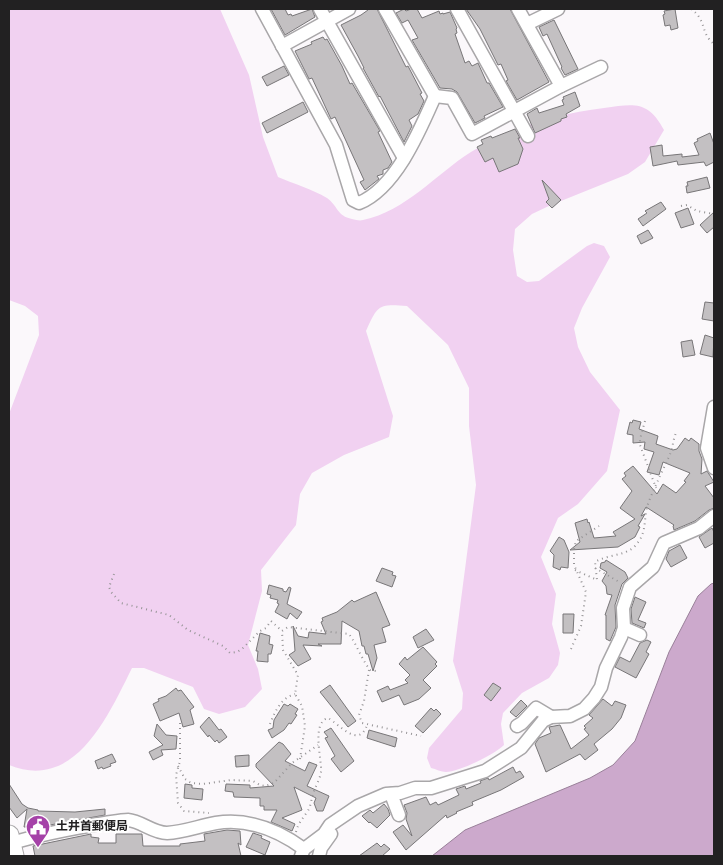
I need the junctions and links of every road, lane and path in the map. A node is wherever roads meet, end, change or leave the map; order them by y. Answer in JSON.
{"nodes":[{"id":1,"x":262,"y":9,"type":"edge"},
{"id":2,"x":320,"y":9,"type":"edge"},
{"id":3,"x":349,"y":9,"type":"edge"},
{"id":4,"x":385,"y":9,"type":"edge"},
{"id":5,"x":457,"y":9,"type":"edge"},
{"id":6,"x":518,"y":9,"type":"edge"},
{"id":7,"x":558,"y":9,"type":"edge"},
{"id":8,"x":691,"y":9,"type":"edge"},
{"id":9,"x":327,"y":21,"type":"junction"},
{"id":10,"x":527,"y":24,"type":"junction"},
{"id":11,"x":714,"y":44,"type":"edge"},
{"id":12,"x":282,"y":46,"type":"junction"},
{"id":13,"x":601,"y":67,"type":"dead end"},
{"id":14,"x":561,"y":86,"type":"junction"},
{"id":15,"x":435,"y":96,"type":"junction"},
{"id":16,"x":515,"y":112,"type":"junction"},
{"id":17,"x":528,"y":136,"type":"dead end"},
{"id":18,"x":404,"y":158,"type":"junction"},
{"id":19,"x":681,"y":206,"type":"dead end"},
{"id":20,"x":714,"y":214,"type":"edge"},
{"id":21,"x":714,"y":407,"type":"edge"},
{"id":22,"x":645,"y":420,"type":"dead end"},
{"id":23,"x":676,"y":433,"type":"dead end"},
{"id":24,"x":714,"y":468,"type":"edge"},
{"id":25,"x":656,"y":488,"type":"junction"},
{"id":26,"x":714,"y":516,"type":"edge"},
{"id":27,"x":599,"y":526,"type":"dead end"},
{"id":28,"x":594,"y":568,"type":"junction"},
{"id":29,"x":575,"y":570,"type":"junction"},
{"id":30,"x":114,"y":574,"type":"dead end"},
{"id":31,"x":630,"y":587,"type":"junction"},
{"id":32,"x":624,"y":628,"type":"junction"},
{"id":33,"x":282,"y":631,"type":"junction"},
{"id":34,"x":640,"y":635,"type":"dead end"},
{"id":35,"x":571,"y":649,"type":"dead end"},
{"id":36,"x":370,"y":670,"type":"junction"},
{"id":37,"x":376,"y":671,"type":"dead end"},
{"id":38,"x":295,"y":694,"type":"junction"},
{"id":39,"x":551,"y":717,"type":"junction"},
{"id":40,"x":180,"y":723,"type":"dead end"},
{"id":41,"x":270,"y":724,"type":"dead end"},
{"id":42,"x":367,"y":725,"type":"junction"},
{"id":43,"x":517,"y":726,"type":"dead end"},
{"id":44,"x":421,"y":736,"type":"dead end"},
{"id":45,"x":318,"y":745,"type":"junction"},
{"id":46,"x":300,"y":759,"type":"junction"},
{"id":47,"x":178,"y":766,"type":"junction"},
{"id":48,"x":390,"y":794,"type":"junction"},
{"id":49,"x":373,"y":798,"type":"junction"},
{"id":50,"x":211,"y":814,"type":"dead end"},
{"id":51,"x":399,"y":815,"type":"dead end"},
{"id":52,"x":12,"y":845,"type":"edge"},
{"id":53,"x":303,"y":850,"type":"edge"},
{"id":54,"x":319,"y":856,"type":"edge"}],
"edges":[{"from":1,"to":12,"type":"street"},
{"from":2,"to":9,"type":"street"},
{"from":3,"to":9,"type":"street"},
{"from":4,"to":15,"type":"street"},
{"from":5,"to":16,"type":"street"},
{"from":6,"to":10,"type":"street"},
{"from":7,"to":10,"type":"street"},
{"from":8,"to":11,"type":"path"},
{"from":9,"to":12,"type":"street"},
{"from":9,"to":18,"type":"street"},
{"from":10,"to":14,"type":"street"},
{"from":12,"to":18,"type":"street"},
{"from":13,"to":14,"type":"street"},
{"from":14,"to":16,"type":"street"},
{"from":15,"to":16,"type":"street"},
{"from":15,"to":18,"type":"street"},
{"from":16,"to":17,"type":"street"},
{"from":19,"to":20,"type":"path"},
{"from":21,"to":24,"type":"street"},
{"from":22,"to":25,"type":"path"},
{"from":23,"to":25,"type":"path"},
{"from":25,"to":28,"type":"path"},
{"from":26,"to":31,"type":"street"},
{"from":27,"to":29,"type":"path"},
{"from":28,"to":29,"type":"path"},
{"from":28,"to":31,"type":"path"},
{"from":29,"to":35,"type":"path"},
{"from":30,"to":33,"type":"path"},
{"from":31,"to":32,"type":"street"},
{"from":32,"to":34,"type":"street"},
{"from":32,"to":39,"type":"street"},
{"from":33,"to":36,"type":"path"},
{"from":33,"to":38,"type":"path"},
{"from":36,"to":37,"type":"path"},
{"from":36,"to":42,"type":"path"},
{"from":38,"to":41,"type":"path"},
{"from":38,"to":46,"type":"path"},
{"from":39,"to":43,"type":"street"},
{"from":39,"to":48,"type":"street"},
{"from":40,"to":47,"type":"path"},
{"from":42,"to":44,"type":"path"},
{"from":42,"to":45,"type":"path"},
{"from":45,"to":46,"type":"path"},
{"from":45,"to":53,"type":"path"},
{"from":46,"to":47,"type":"path"},
{"from":47,"to":50,"type":"path"},
{"from":48,"to":49,"type":"street"},
{"from":48,"to":51,"type":"street"},
{"from":49,"to":53,"type":"street"},
{"from":49,"to":54,"type":"street"},
{"from":52,"to":53,"type":"street"}]}
